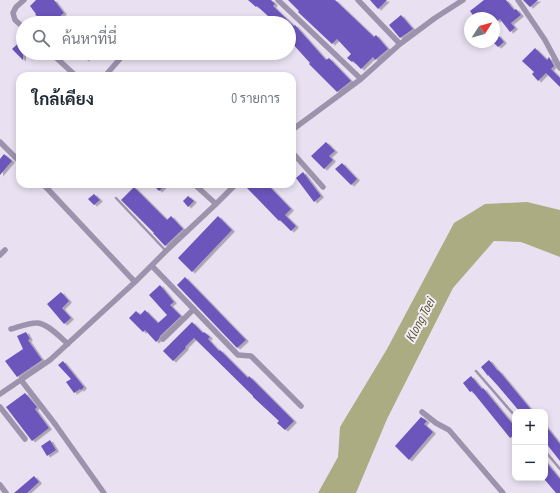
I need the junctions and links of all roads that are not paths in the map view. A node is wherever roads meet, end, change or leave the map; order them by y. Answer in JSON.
{"nodes":[{"id":1,"x":24,"y":0,"type":"edge"},
{"id":2,"x":278,"y":0,"type":"edge"},
{"id":3,"x":358,"y":0,"type":"edge"},
{"id":4,"x":464,"y":0,"type":"edge"},
{"id":5,"x":518,"y":0,"type":"edge"},
{"id":6,"x":295,"y":16,"type":"edge"},
{"id":7,"x":296,"y":17,"type":"edge"},
{"id":8,"x":16,"y":21,"type":"edge"},
{"id":9,"x":400,"y":44,"type":"junction"},
{"id":10,"x":59,"y":60,"type":"edge"},
{"id":11,"x":119,"y":60,"type":"edge"},
{"id":12,"x":560,"y":68,"type":"edge"},
{"id":13,"x":72,"y":72,"type":"edge"},
{"id":14,"x":108,"y":72,"type":"edge"},
{"id":15,"x":361,"y":78,"type":"junction"},
{"id":16,"x":296,"y":127,"type":"edge"},
{"id":17,"x":0,"y":142,"type":"edge"},
{"id":18,"x":296,"y":157,"type":"edge"},
{"id":19,"x":16,"y":158,"type":"edge"},
{"id":20,"x":323,"y":187,"type":"dead end"},
{"id":21,"x":47,"y":188,"type":"edge"},
{"id":22,"x":198,"y":188,"type":"edge"},
{"id":23,"x":232,"y":188,"type":"edge"},
{"id":24,"x":116,"y":198,"type":"dead end"},
{"id":25,"x":216,"y":204,"type":"junction"},
{"id":26,"x":5,"y":250,"type":"dead end"},
{"id":27,"x":166,"y":251,"type":"junction"},
{"id":28,"x":0,"y":255,"type":"edge"},
{"id":29,"x":152,"y":266,"type":"junction"},
{"id":30,"x":135,"y":282,"type":"junction"},
{"id":31,"x":194,"y":309,"type":"junction"},
{"id":32,"x":11,"y":330,"type":"dead end"},
{"id":33,"x":163,"y":339,"type":"dead end"},
{"id":34,"x":68,"y":344,"type":"junction"},
{"id":35,"x":476,"y":371,"type":"dead end"},
{"id":36,"x":21,"y":380,"type":"junction"},
{"id":37,"x":0,"y":394,"type":"edge"},
{"id":38,"x":301,"y":406,"type":"dead end"},
{"id":39,"x":0,"y":407,"type":"edge"},
{"id":40,"x":422,"y":412,"type":"dead end"},
{"id":41,"x":512,"y":413,"type":"edge"},
{"id":42,"x":25,"y":439,"type":"dead end"},
{"id":43,"x":548,"y":455,"type":"edge"},
{"id":44,"x":560,"y":469,"type":"edge"},
{"id":45,"x":0,"y":486,"type":"edge"},
{"id":46,"x":6,"y":493,"type":"edge"},
{"id":47,"x":104,"y":493,"type":"edge"},
{"id":48,"x":503,"y":493,"type":"edge"}],
"edges":[{"from":1,"to":8,"type":"street"},
{"from":2,"to":6,"type":"street"},
{"from":3,"to":9,"type":"street"},
{"from":4,"to":9,"type":"street"},
{"from":5,"to":12,"type":"street"},
{"from":7,"to":15,"type":"street"},
{"from":9,"to":15,"type":"street"},
{"from":10,"to":13,"type":"street"},
{"from":11,"to":14,"type":"street"},
{"from":15,"to":16,"type":"street"},
{"from":17,"to":19,"type":"street"},
{"from":18,"to":20,"type":"street"},
{"from":21,"to":30,"type":"street"},
{"from":22,"to":25,"type":"street"},
{"from":23,"to":25,"type":"street"},
{"from":24,"to":27,"type":"lane"},
{"from":25,"to":27,"type":"street"},
{"from":26,"to":28,"type":"street"},
{"from":27,"to":29,"type":"street"},
{"from":29,"to":30,"type":"street"},
{"from":29,"to":31,"type":"street"},
{"from":30,"to":34,"type":"street"},
{"from":31,"to":33,"type":"street"},
{"from":31,"to":38,"type":"street"},
{"from":32,"to":34,"type":"street"},
{"from":34,"to":36,"type":"street"},
{"from":35,"to":41,"type":"lane"},
{"from":36,"to":37,"type":"street"},
{"from":36,"to":47,"type":"street"},
{"from":39,"to":42,"type":"street"},
{"from":40,"to":48,"type":"street"},
{"from":43,"to":44,"type":"lane"},
{"from":45,"to":46,"type":"street"}]}
